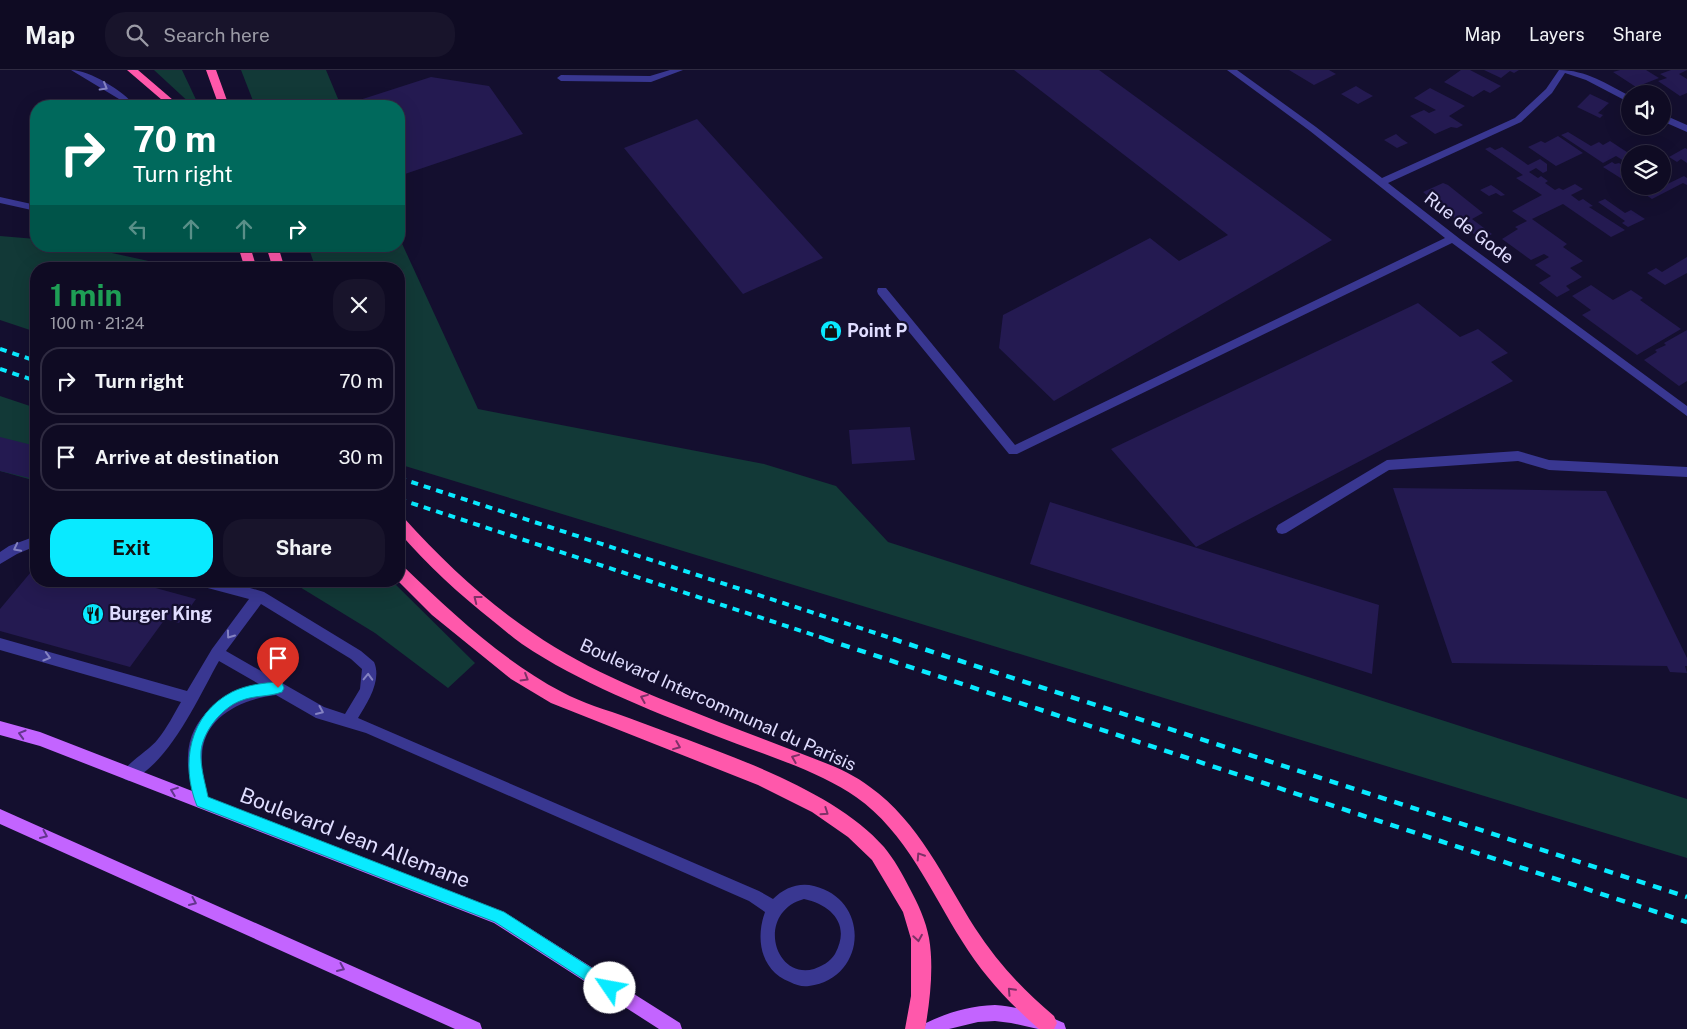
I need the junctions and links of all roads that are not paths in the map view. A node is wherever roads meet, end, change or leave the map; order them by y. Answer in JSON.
{"nodes":[{"id":1,"x":75,"y":70,"type":"edge"},
{"id":2,"x":132,"y":70,"type":"edge"},
{"id":3,"x":679,"y":70,"type":"edge"},
{"id":4,"x":1231,"y":70,"type":"edge"},
{"id":5,"x":1563,"y":70,"type":"edge"},
{"id":6,"x":212,"y":72,"type":"edge"},
{"id":7,"x":561,"y":78,"type":"dead end"},
{"id":8,"x":1621,"y":95,"type":"edge"},
{"id":9,"x":125,"y":100,"type":"edge"},
{"id":10,"x":169,"y":100,"type":"edge"},
{"id":11,"x":222,"y":100,"type":"edge"},
{"id":12,"x":1671,"y":122,"type":"edge"},
{"id":13,"x":1687,"y":130,"type":"edge"},
{"id":14,"x":1381,"y":182,"type":"junction"},
{"id":15,"x":0,"y":200,"type":"edge"},
{"id":16,"x":30,"y":207,"type":"edge"},
{"id":17,"x":1453,"y":238,"type":"junction"},
{"id":18,"x":882,"y":291,"type":"dead end"},
{"id":19,"x":1687,"y":412,"type":"edge"},
{"id":20,"x":1687,"y":472,"type":"edge"},
{"id":21,"x":405,"y":529,"type":"edge"},
{"id":22,"x":1282,"y":529,"type":"dead end"},
{"id":23,"x":30,"y":543,"type":"edge"},
{"id":24,"x":0,"y":559,"type":"edge"},
{"id":25,"x":405,"y":578,"type":"edge"},
{"id":26,"x":226,"y":587,"type":"edge"},
{"id":27,"x":259,"y":596,"type":"junction"},
{"id":28,"x":0,"y":644,"type":"edge"},
{"id":29,"x":217,"y":653,"type":"junction"},
{"id":30,"x":278,"y":688,"type":"junction"},
{"id":31,"x":190,"y":698,"type":"junction"},
{"id":32,"x":349,"y":720,"type":"junction"},
{"id":33,"x":0,"y":728,"type":"edge"},
{"id":34,"x":129,"y":774,"type":"junction"},
{"id":35,"x":202,"y":802,"type":"junction"},
{"id":36,"x":0,"y":816,"type":"edge"},
{"id":37,"x":775,"y":909,"type":"junction"},
{"id":38,"x":1052,"y":1026,"type":"edge"},
{"id":39,"x":474,"y":1029,"type":"edge"},
{"id":40,"x":674,"y":1029,"type":"edge"},
{"id":41,"x":915,"y":1029,"type":"edge"},
{"id":42,"x":932,"y":1029,"type":"edge"}],
"edges":[{"from":1,"to":9,"type":"street","one_way":true},
{"from":2,"to":10,"type":"highway"},
{"from":3,"to":7,"type":"street"},
{"from":4,"to":14,"type":"street","name":"Rue de Gode"},
{"from":5,"to":8,"type":"street"},
{"from":5,"to":14,"type":"street"},
{"from":6,"to":11,"type":"highway"},
{"from":12,"to":13,"type":"street"},
{"from":14,"to":17,"type":"street","name":"Rue de Gode"},
{"from":15,"to":16,"type":"street"},
{"from":17,"to":18,"type":"street"},
{"from":17,"to":19,"type":"street","name":"Rue de Gode"},
{"from":20,"to":22,"type":"street"},
{"from":38,"to":21,"type":"highway","name":"Boulevard Intercommunal du Parisis","one_way":true},
{"from":23,"to":24,"type":"street","one_way":true},
{"from":25,"to":41,"type":"highway","one_way":true},
{"from":26,"to":27,"type":"street"},
{"from":27,"to":29,"type":"street","one_way":true},
{"from":32,"to":27,"type":"street","one_way":true},
{"from":28,"to":31,"type":"street","one_way":true},
{"from":29,"to":30,"type":"street"},
{"from":29,"to":31,"type":"street"},
{"from":30,"to":32,"type":"street","one_way":true},
{"from":30,"to":35,"type":"street"},
{"from":31,"to":34,"type":"street"},
{"from":32,"to":37,"type":"street"},
{"from":34,"to":33,"type":"main road","name":"Boulevard Jean Allemane","one_way":true},
{"from":35,"to":34,"type":"main road","name":"Boulevard Jean Allemane","one_way":true},
{"from":35,"to":40,"type":"main road","name":"Boulevard Jean Allemane"},
{"from":36,"to":39,"type":"main road","one_way":true},
{"from":37,"to":37,"type":"street"},
{"from":38,"to":42,"type":"main road"}]}
